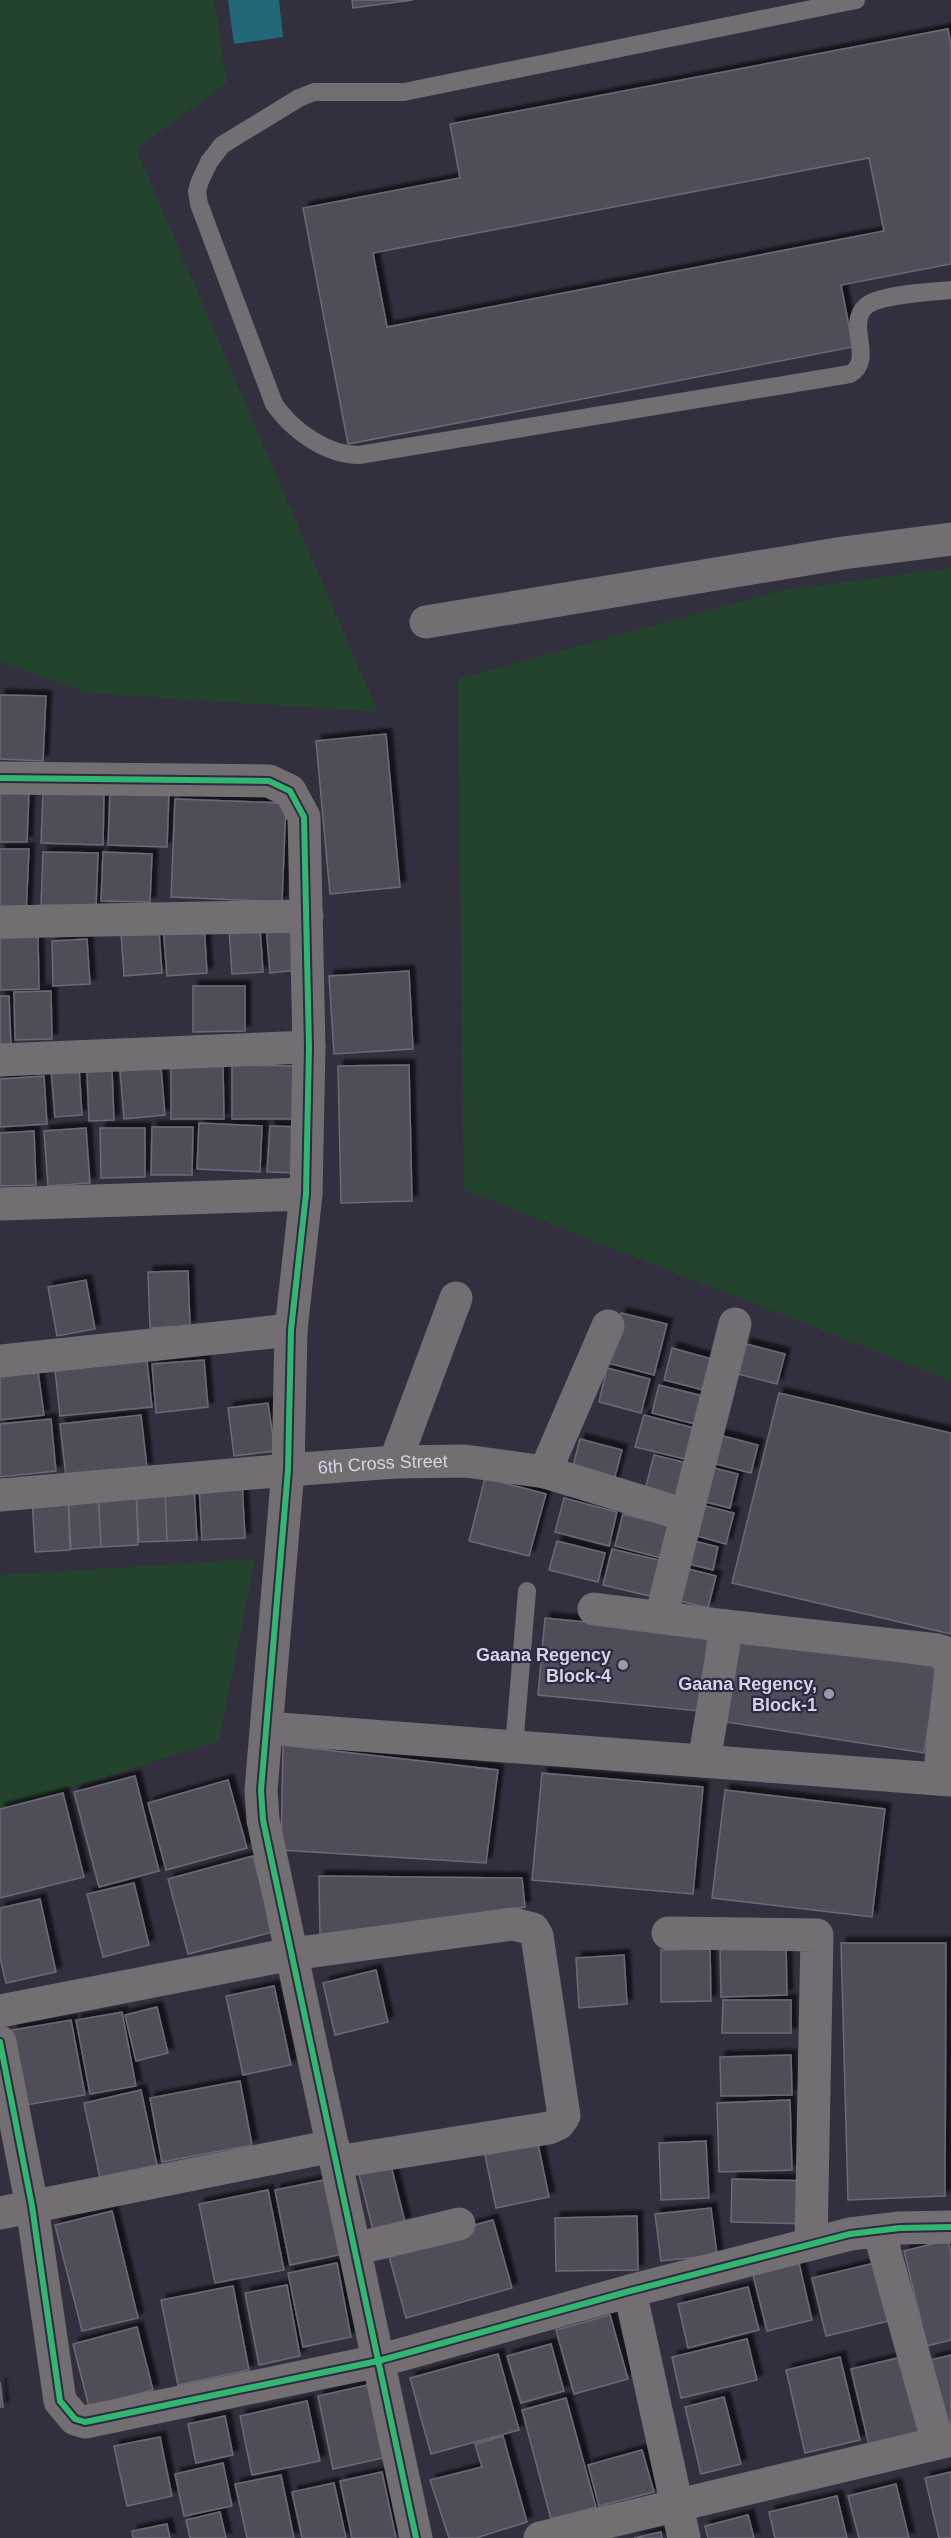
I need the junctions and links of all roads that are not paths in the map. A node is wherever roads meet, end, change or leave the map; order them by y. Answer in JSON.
{"nodes":[{"id":1,"x":856,"y":0,"type":"edge"},
{"id":2,"x":951,"y":290,"type":"edge"},
{"id":3,"x":951,"y":539,"type":"edge"},
{"id":4,"x":426,"y":622,"type":"dead end"},
{"id":5,"x":0,"y":778,"type":"edge"},
{"id":6,"x":307,"y":916,"type":"junction"},
{"id":7,"x":0,"y":922,"type":"edge"},
{"id":8,"x":309,"y":1047,"type":"junction"},
{"id":9,"x":0,"y":1060,"type":"edge"},
{"id":10,"x":306,"y":1194,"type":"junction"},
{"id":11,"x":0,"y":1204,"type":"edge"},
{"id":12,"x":456,"y":1298,"type":"dead end"},
{"id":13,"x":735,"y":1323,"type":"dead end"},
{"id":14,"x":608,"y":1326,"type":"dead end"},
{"id":15,"x":291,"y":1330,"type":"junction"},
{"id":16,"x":0,"y":1361,"type":"edge"},
{"id":17,"x":395,"y":1462,"type":"junction"},
{"id":18,"x":288,"y":1470,"type":"junction"},
{"id":19,"x":545,"y":1472,"type":"junction"},
{"id":20,"x":0,"y":1495,"type":"edge"},
{"id":21,"x":686,"y":1515,"type":"junction"},
{"id":22,"x":527,"y":1591,"type":"dead end"},
{"id":23,"x":594,"y":1608,"type":"dead end"},
{"id":24,"x":660,"y":1617,"type":"junction"},
{"id":25,"x":727,"y":1626,"type":"junction"},
{"id":26,"x":951,"y":1667,"type":"edge"},
{"id":27,"x":267,"y":1728,"type":"junction"},
{"id":28,"x":514,"y":1747,"type":"junction"},
{"id":29,"x":704,"y":1761,"type":"junction"},
{"id":30,"x":945,"y":1779,"type":"edge"},
{"id":31,"x":668,"y":1933,"type":"dead end"},
{"id":32,"x":292,"y":1954,"type":"junction"},
{"id":33,"x":0,"y":2011,"type":"edge"},
{"id":34,"x":0,"y":2042,"type":"edge"},
{"id":35,"x":335,"y":2154,"type":"junction"},
{"id":36,"x":32,"y":2206,"type":"junction"},
{"id":37,"x":0,"y":2213,"type":"edge"},
{"id":38,"x":459,"y":2224,"type":"dead end"},
{"id":39,"x":951,"y":2227,"type":"edge"},
{"id":40,"x":879,"y":2231,"type":"junction"},
{"id":41,"x":811,"y":2244,"type":"junction"},
{"id":42,"x":355,"y":2249,"type":"junction"},
{"id":43,"x":630,"y":2291,"type":"junction"},
{"id":44,"x":378,"y":2361,"type":"junction"},
{"id":45,"x":944,"y":2442,"type":"edge"},
{"id":46,"x":676,"y":2505,"type":"junction"},
{"id":47,"x":416,"y":2538,"type":"edge"},
{"id":48,"x":540,"y":2538,"type":"edge"},
{"id":49,"x":684,"y":2538,"type":"edge"}],
"edges":[{"from":1,"to":2,"type":"lane"},
{"from":3,"to":4,"type":"street"},
{"from":5,"to":6,"type":"street"},
{"from":6,"to":7,"type":"street"},
{"from":6,"to":8,"type":"street"},
{"from":8,"to":9,"type":"street"},
{"from":8,"to":10,"type":"street"},
{"from":10,"to":11,"type":"street"},
{"from":10,"to":15,"type":"street"},
{"from":12,"to":17,"type":"street"},
{"from":13,"to":21,"type":"street"},
{"from":14,"to":19,"type":"street"},
{"from":15,"to":16,"type":"street"},
{"from":15,"to":18,"type":"street"},
{"from":17,"to":18,"type":"street","name":"6th Cross Street"},
{"from":17,"to":19,"type":"street","name":"6th Cross Street"},
{"from":18,"to":20,"type":"street","name":"6th Cross Street"},
{"from":18,"to":27,"type":"street"},
{"from":19,"to":21,"type":"street","name":"6th Cross Street"},
{"from":21,"to":24,"type":"street"},
{"from":22,"to":28,"type":"lane"},
{"from":23,"to":24,"type":"street"},
{"from":24,"to":25,"type":"street"},
{"from":25,"to":26,"type":"street"},
{"from":25,"to":29,"type":"street"},
{"from":26,"to":30,"type":"street"},
{"from":27,"to":28,"type":"street"},
{"from":27,"to":32,"type":"street"},
{"from":28,"to":29,"type":"street"},
{"from":29,"to":30,"type":"street"},
{"from":31,"to":41,"type":"street"},
{"from":32,"to":33,"type":"street"},
{"from":32,"to":35,"type":"street"},
{"from":32,"to":35,"type":"street"},
{"from":34,"to":36,"type":"street"},
{"from":35,"to":36,"type":"street"},
{"from":35,"to":42,"type":"street"},
{"from":36,"to":37,"type":"street"},
{"from":36,"to":44,"type":"street"},
{"from":38,"to":42,"type":"street"},
{"from":39,"to":40,"type":"street"},
{"from":40,"to":41,"type":"street"},
{"from":40,"to":45,"type":"street"},
{"from":41,"to":43,"type":"street"},
{"from":42,"to":44,"type":"street"},
{"from":43,"to":44,"type":"street"},
{"from":43,"to":46,"type":"street"},
{"from":44,"to":47,"type":"street"},
{"from":45,"to":46,"type":"street"},
{"from":46,"to":48,"type":"street"},
{"from":46,"to":49,"type":"street"}]}
